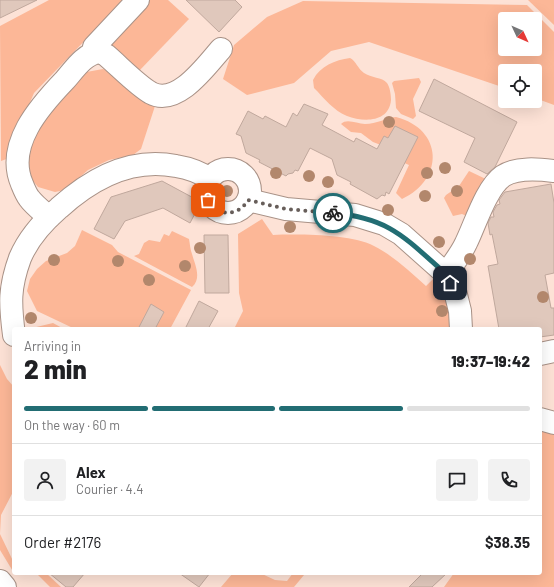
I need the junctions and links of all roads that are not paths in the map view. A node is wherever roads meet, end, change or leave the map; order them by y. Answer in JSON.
{"nodes":[{"id":1,"x":138,"y":0,"type":"edge"},
{"id":2,"x":221,"y":49,"type":"dead end"},
{"id":3,"x":93,"y":53,"type":"junction"},
{"id":4,"x":554,"y":171,"type":"edge"},
{"id":5,"x":210,"y":179,"type":"junction"},
{"id":6,"x":248,"y":200,"type":"junction"},
{"id":7,"x":49,"y":217,"type":"junction"},
{"id":8,"x":446,"y":274,"type":"junction"},
{"id":9,"x":13,"y":327,"type":"edge"},
{"id":10,"x":461,"y":327,"type":"edge"},
{"id":11,"x":554,"y":351,"type":"edge"},
{"id":12,"x":542,"y":354,"type":"edge"},
{"id":13,"x":542,"y":420,"type":"edge"},
{"id":14,"x":554,"y":423,"type":"edge"},
{"id":15,"x":0,"y":581,"type":"edge"},
{"id":16,"x":5,"y":587,"type":"edge"}],
"edges":[{"from":1,"to":3,"type":"street"},
{"from":2,"to":3,"type":"street"},
{"from":3,"to":7,"type":"street"},
{"from":4,"to":8,"type":"street"},
{"from":5,"to":6,"type":"street"},
{"from":5,"to":6,"type":"street"},
{"from":5,"to":7,"type":"street"},
{"from":6,"to":8,"type":"street"},
{"from":7,"to":9,"type":"street"},
{"from":8,"to":10,"type":"street"},
{"from":11,"to":12,"type":"street"},
{"from":13,"to":14,"type":"street"},
{"from":15,"to":16,"type":"street"}]}
